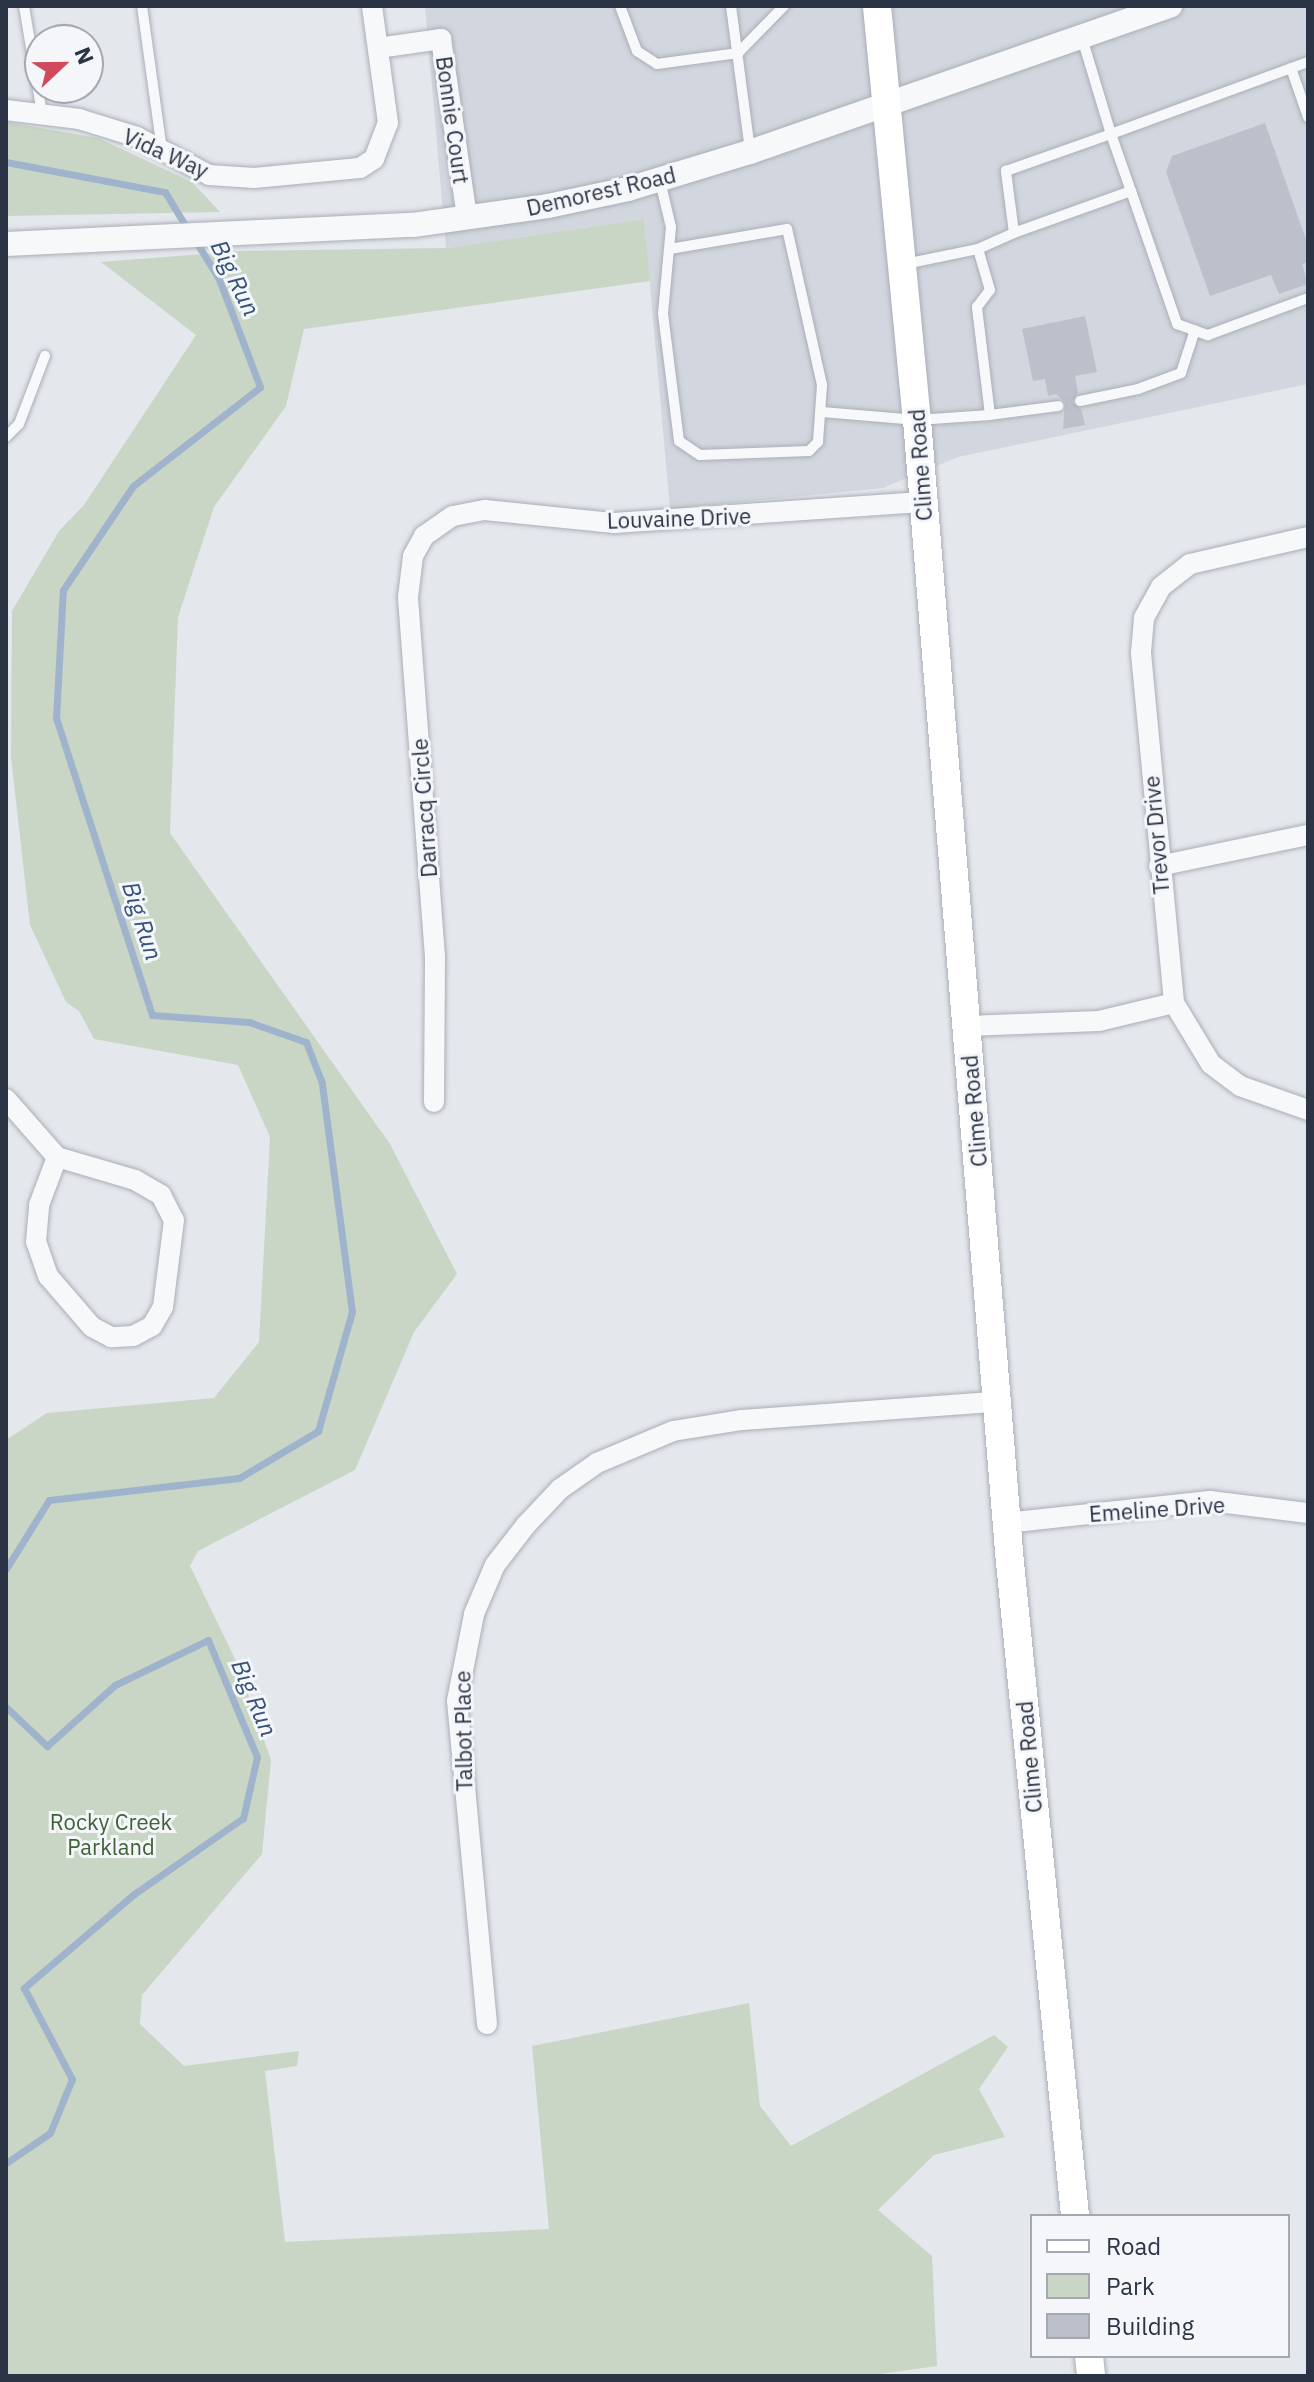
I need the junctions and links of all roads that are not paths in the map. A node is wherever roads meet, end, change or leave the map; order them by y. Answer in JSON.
{"nodes":[{"id":1,"x":24,"y":6,"type":"edge"},
{"id":2,"x":142,"y":6,"type":"edge"},
{"id":3,"x":372,"y":6,"type":"edge"},
{"id":4,"x":620,"y":6,"type":"edge"},
{"id":5,"x":731,"y":6,"type":"edge"},
{"id":6,"x":784,"y":6,"type":"edge"},
{"id":7,"x":877,"y":6,"type":"edge"},
{"id":8,"x":1170,"y":6,"type":"edge"},
{"id":9,"x":1131,"y":12,"type":"edge"},
{"id":10,"x":1082,"y":36,"type":"junction"},
{"id":11,"x":378,"y":48,"type":"junction"},
{"id":12,"x":738,"y":53,"type":"junction"},
{"id":13,"x":1308,"y":62,"type":"edge"},
{"id":14,"x":1291,"y":68,"type":"junction"},
{"id":15,"x":888,"y":105,"type":"junction"},
{"id":16,"x":6,"y":110,"type":"edge"},
{"id":17,"x":42,"y":114,"type":"junction"},
{"id":18,"x":1308,"y":117,"type":"edge"},
{"id":19,"x":1111,"y":134,"type":"junction"},
{"id":20,"x":750,"y":152,"type":"junction"},
{"id":21,"x":162,"y":153,"type":"junction"},
{"id":22,"x":659,"y":180,"type":"junction"},
{"id":23,"x":1131,"y":191,"type":"junction"},
{"id":24,"x":467,"y":217,"type":"junction"},
{"id":25,"x":1014,"y":233,"type":"junction"},
{"id":26,"x":6,"y":244,"type":"edge"},
{"id":27,"x":670,"y":249,"type":"junction"},
{"id":28,"x":978,"y":249,"type":"junction"},
{"id":29,"x":902,"y":265,"type":"junction"},
{"id":30,"x":1308,"y":298,"type":"edge"},
{"id":31,"x":1195,"y":330,"type":"junction"},
{"id":32,"x":45,"y":356,"type":"dead end"},
{"id":33,"x":1080,"y":401,"type":"dead end"},
{"id":34,"x":1058,"y":406,"type":"dead end"},
{"id":35,"x":822,"y":412,"type":"junction"},
{"id":36,"x":990,"y":415,"type":"junction"},
{"id":37,"x":917,"y":420,"type":"junction"},
{"id":38,"x":6,"y":437,"type":"edge"},
{"id":39,"x":922,"y":502,"type":"junction"},
{"id":40,"x":437,"y":524,"type":"joint"},
{"id":41,"x":1308,"y":537,"type":"edge"},
{"id":42,"x":1308,"y":835,"type":"edge"},
{"id":43,"x":1159,"y":866,"type":"junction"},
{"id":44,"x":1174,"y":1003,"type":"junction"},
{"id":45,"x":967,"y":1026,"type":"junction"},
{"id":46,"x":6,"y":1099,"type":"edge"},
{"id":47,"x":434,"y":1102,"type":"dead end"},
{"id":48,"x":1308,"y":1110,"type":"edge"},
{"id":49,"x":57,"y":1157,"type":"junction"},
{"id":50,"x":996,"y":1402,"type":"junction"},
{"id":51,"x":1308,"y":1513,"type":"edge"},
{"id":52,"x":1006,"y":1523,"type":"junction"},
{"id":53,"x":487,"y":2024,"type":"dead end"},
{"id":54,"x":1075,"y":2214,"type":"edge"}],
"edges":[{"from":1,"to":17,"type":"lane"},
{"from":2,"to":21,"type":"lane"},
{"from":3,"to":11,"type":"street"},
{"from":4,"to":12,"type":"lane"},
{"from":5,"to":12,"type":"lane"},
{"from":6,"to":12,"type":"lane"},
{"from":7,"to":15,"type":"main road","name":"Clime Road"},
{"from":8,"to":9,"type":"street","name":"Demorest Road"},
{"from":9,"to":10,"type":"street","name":"Demorest Road"},
{"from":10,"to":15,"type":"street","name":"Demorest Road"},
{"from":10,"to":19,"type":"lane"},
{"from":11,"to":21,"type":"street","name":"Vida Way"},
{"from":11,"to":24,"type":"street","name":"Bonnie Court"},
{"from":12,"to":20,"type":"lane"},
{"from":13,"to":14,"type":"lane"},
{"from":14,"to":18,"type":"lane"},
{"from":14,"to":19,"type":"lane"},
{"from":15,"to":20,"type":"street","name":"Demorest Road"},
{"from":15,"to":29,"type":"main road","name":"Clime Road"},
{"from":16,"to":17,"type":"street","name":"Vida Way"},
{"from":17,"to":21,"type":"street","name":"Vida Way"},
{"from":19,"to":23,"type":"lane"},
{"from":19,"to":25,"type":"lane"},
{"from":20,"to":22,"type":"street","name":"Demorest Road"},
{"from":22,"to":24,"type":"street","name":"Demorest Road"},
{"from":22,"to":27,"type":"lane"},
{"from":23,"to":25,"type":"lane"},
{"from":23,"to":31,"type":"lane"},
{"from":24,"to":26,"type":"street","name":"Demorest Road"},
{"from":25,"to":28,"type":"lane"},
{"from":27,"to":35,"type":"lane"},
{"from":27,"to":35,"type":"lane"},
{"from":28,"to":29,"type":"lane"},
{"from":28,"to":36,"type":"lane"},
{"from":29,"to":37,"type":"main road","name":"Clime Road"},
{"from":30,"to":31,"type":"lane"},
{"from":31,"to":33,"type":"lane"},
{"from":32,"to":38,"type":"lane"},
{"from":34,"to":36,"type":"lane"},
{"from":35,"to":37,"type":"lane"},
{"from":36,"to":37,"type":"lane"},
{"from":37,"to":39,"type":"main road","name":"Clime Road"},
{"from":39,"to":40,"type":"street","name":"Louvaine Drive"},
{"from":39,"to":45,"type":"main road","name":"Clime Road"},
{"from":40,"to":47,"type":"street","name":"Darracq Circle"},
{"from":41,"to":43,"type":"street","name":"Trevor Drive"},
{"from":42,"to":43,"type":"street"},
{"from":43,"to":44,"type":"street","name":"Trevor Drive"},
{"from":44,"to":45,"type":"street"},
{"from":44,"to":48,"type":"street"},
{"from":45,"to":50,"type":"main road","name":"Clime Road"},
{"from":46,"to":49,"type":"street"},
{"from":49,"to":49,"type":"street"},
{"from":50,"to":52,"type":"main road","name":"Clime Road"},
{"from":50,"to":53,"type":"street","name":"Talbot Place"},
{"from":51,"to":52,"type":"street","name":"Emeline Drive"},
{"from":52,"to":54,"type":"main road","name":"Clime Road"}]}
